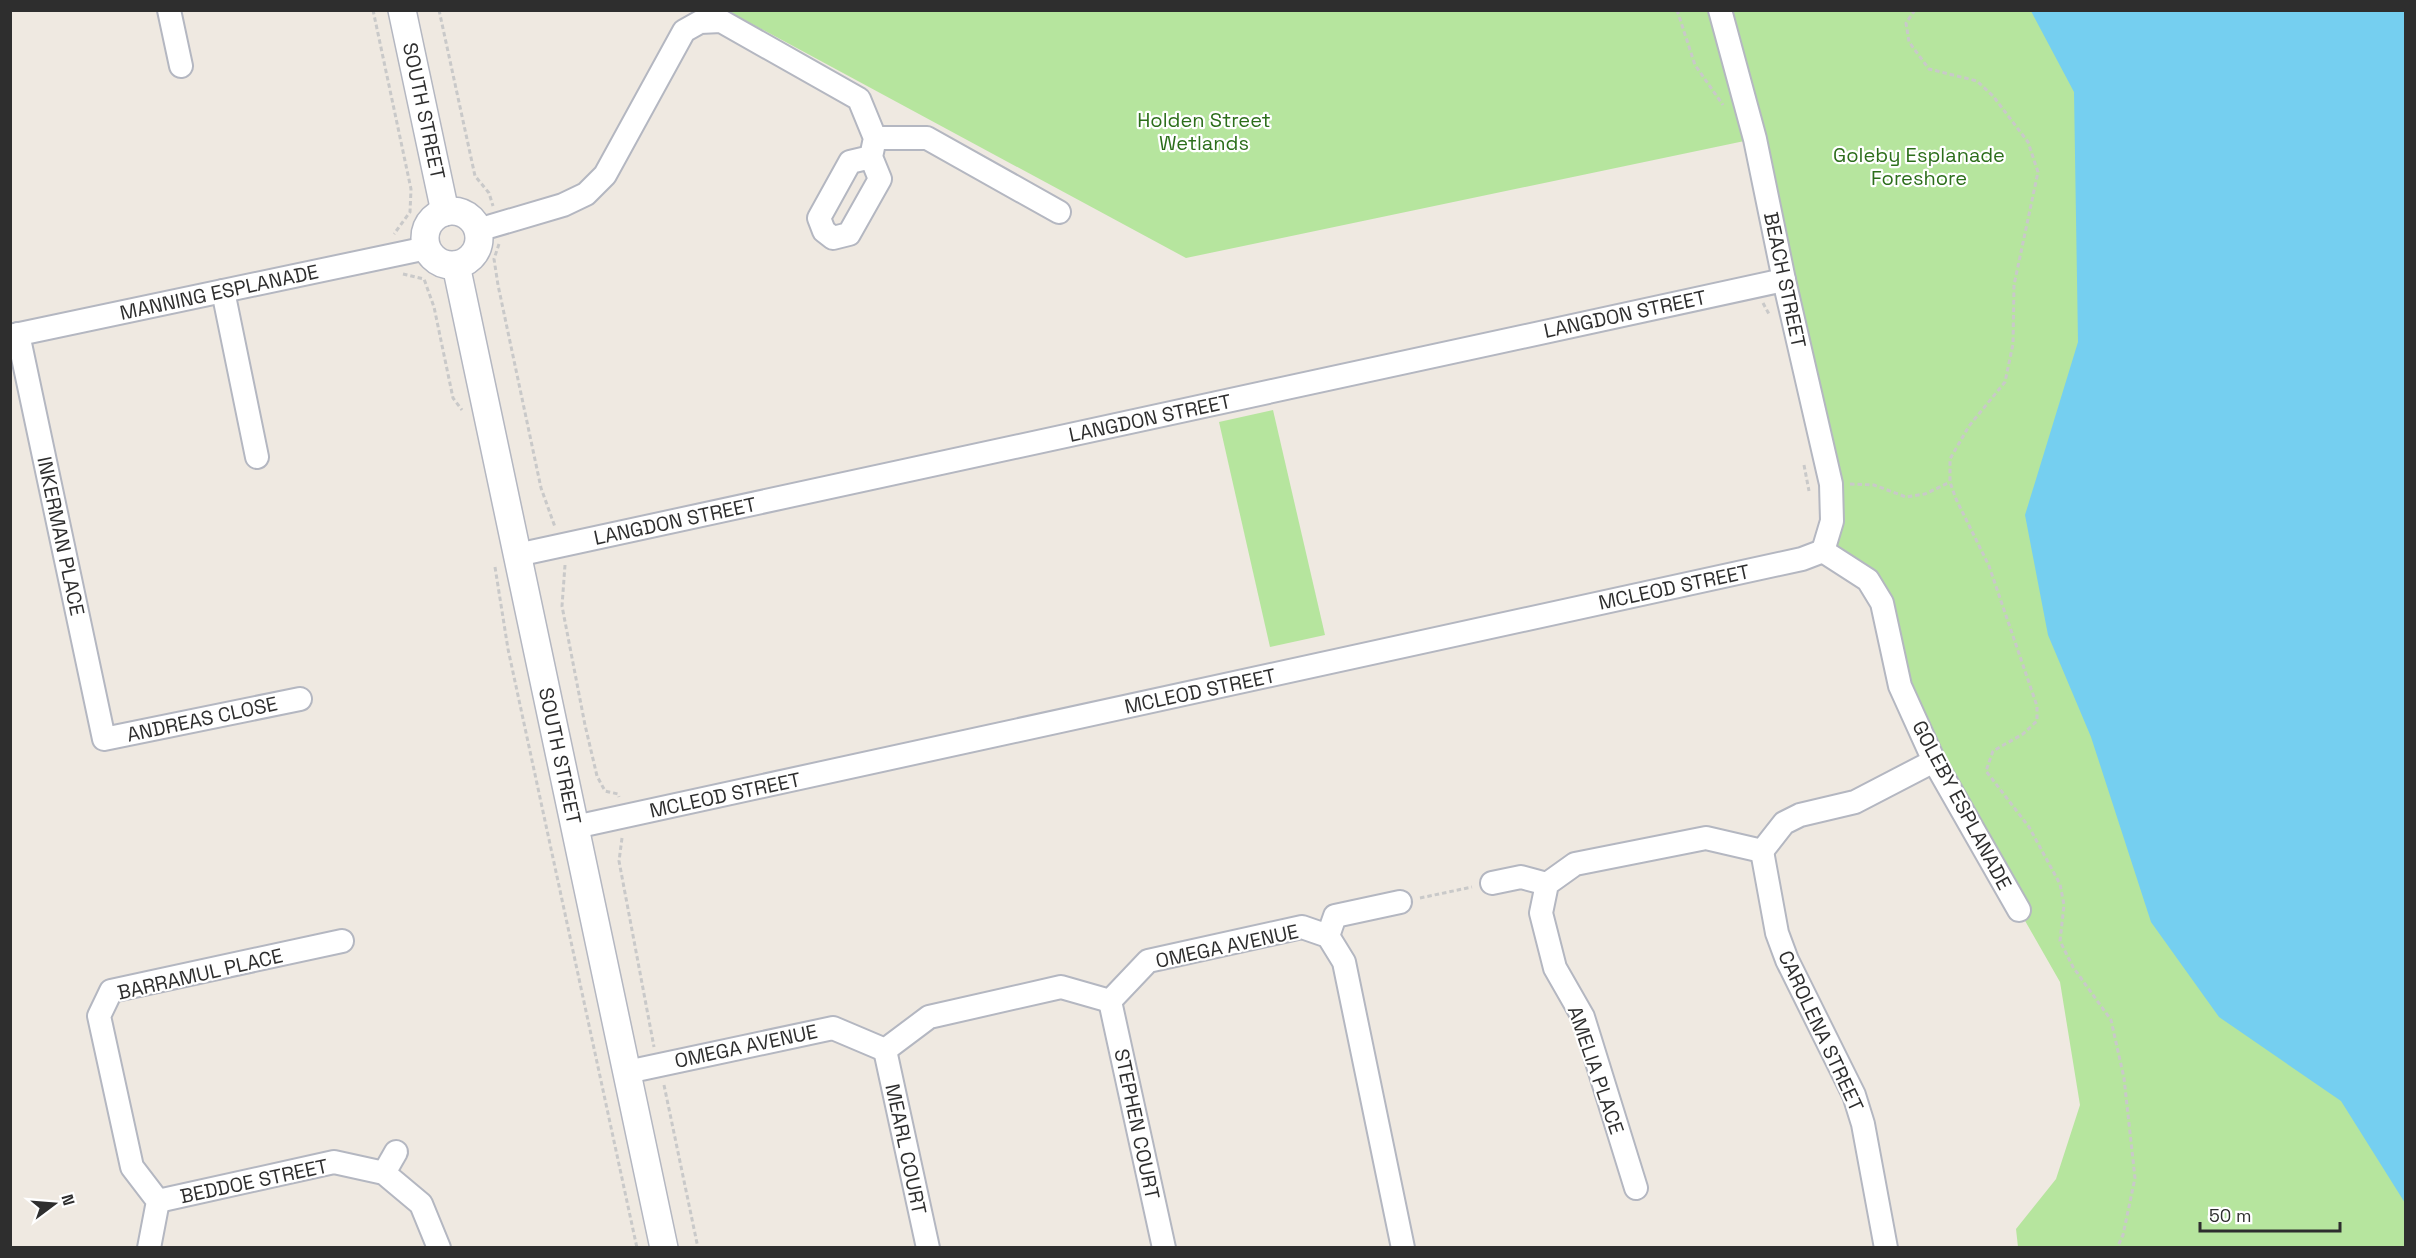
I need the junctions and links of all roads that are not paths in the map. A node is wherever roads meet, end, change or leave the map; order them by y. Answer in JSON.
{"nodes":[{"id":1,"x":169,"y":10,"type":"edge"},
{"id":2,"x":402,"y":10,"type":"edge"},
{"id":3,"x":1720,"y":10,"type":"edge"},
{"id":4,"x":181,"y":66,"type":"dead end"},
{"id":5,"x":445,"y":212,"type":"junction"},
{"id":6,"x":1059,"y":212,"type":"dead end"},
{"id":7,"x":488,"y":227,"type":"junction"},
{"id":8,"x":427,"y":248,"type":"junction"},
{"id":9,"x":456,"y":265,"type":"junction"},
{"id":10,"x":1784,"y":280,"type":"junction"},
{"id":11,"x":223,"y":291,"type":"junction"},
{"id":12,"x":14,"y":335,"type":"edge"},
{"id":13,"x":257,"y":458,"type":"dead end"},
{"id":14,"x":1823,"y":551,"type":"junction"},
{"id":15,"x":505,"y":557,"type":"junction"},
{"id":16,"x":300,"y":699,"type":"dead end"},
{"id":17,"x":104,"y":739,"type":"joint"},
{"id":18,"x":1934,"y":761,"type":"junction"},
{"id":19,"x":575,"y":827,"type":"junction"},
{"id":20,"x":1762,"y":851,"type":"junction"},
{"id":21,"x":1492,"y":883,"type":"road end"},
{"id":22,"x":1547,"y":884,"type":"junction"},
{"id":23,"x":1400,"y":902,"type":"road end"},
{"id":24,"x":2019,"y":909,"type":"dead end"},
{"id":25,"x":1328,"y":936,"type":"junction"},
{"id":26,"x":342,"y":942,"type":"dead end"},
{"id":27,"x":1110,"y":1001,"type":"junction"},
{"id":28,"x":885,"y":1050,"type":"junction"},
{"id":29,"x":627,"y":1072,"type":"junction"},
{"id":30,"x":396,"y":1152,"type":"dead end"},
{"id":31,"x":384,"y":1173,"type":"junction"},
{"id":32,"x":1636,"y":1188,"type":"dead end"},
{"id":33,"x":158,"y":1201,"type":"junction"},
{"id":34,"x":149,"y":1248,"type":"edge"},
{"id":35,"x":439,"y":1248,"type":"edge"},
{"id":36,"x":664,"y":1248,"type":"edge"},
{"id":37,"x":928,"y":1248,"type":"edge"},
{"id":38,"x":1164,"y":1248,"type":"edge"},
{"id":39,"x":1403,"y":1248,"type":"edge"},
{"id":40,"x":1886,"y":1248,"type":"edge"}],
"edges":[{"from":1,"to":4,"type":"street"},
{"from":2,"to":5,"type":"street","name":"SOUTH STREET"},
{"from":3,"to":10,"type":"street","name":"BEACH STREET"},
{"from":5,"to":7,"type":"street"},
{"from":5,"to":8,"type":"street"},
{"from":6,"to":7,"type":"street"},
{"from":7,"to":9,"type":"street"},
{"from":8,"to":9,"type":"street"},
{"from":8,"to":11,"type":"street","name":"MANNING ESPLANADE"},
{"from":9,"to":15,"type":"street","name":"SOUTH STREET"},
{"from":10,"to":14,"type":"street","name":"BEACH STREET"},
{"from":10,"to":15,"type":"street","name":"LANGDON STREET"},
{"from":11,"to":12,"type":"street","name":"MANNING ESPLANADE"},
{"from":11,"to":13,"type":"street"},
{"from":12,"to":17,"type":"street","name":"INKERMAN PLACE"},
{"from":14,"to":18,"type":"street","name":"GOLEBY ESPLANADE"},
{"from":14,"to":19,"type":"street","name":"MCLEOD STREET"},
{"from":15,"to":19,"type":"street","name":"SOUTH STREET"},
{"from":16,"to":17,"type":"street","name":"ANDREAS CLOSE"},
{"from":18,"to":20,"type":"street"},
{"from":18,"to":24,"type":"street","name":"GOLEBY ESPLANADE"},
{"from":19,"to":29,"type":"street","name":"SOUTH STREET"},
{"from":20,"to":22,"type":"street"},
{"from":20,"to":40,"type":"street","name":"CAROLENA STREET"},
{"from":21,"to":22,"type":"street"},
{"from":22,"to":32,"type":"street","name":"AMELIA PLACE"},
{"from":23,"to":25,"type":"street","name":"OMEGA AVENUE"},
{"from":25,"to":27,"type":"street","name":"OMEGA AVENUE"},
{"from":25,"to":39,"type":"street","name":"OMEGA AVENUE"},
{"from":26,"to":33,"type":"street","name":"BARRAMUL PLACE"},
{"from":27,"to":28,"type":"street"},
{"from":27,"to":38,"type":"street","name":"STEPHEN COURT"},
{"from":28,"to":29,"type":"street","name":"OMEGA AVENUE"},
{"from":28,"to":37,"type":"street","name":"MEARL COURT"},
{"from":29,"to":36,"type":"street","name":"SOUTH STREET"},
{"from":30,"to":31,"type":"street"},
{"from":31,"to":33,"type":"street","name":"BEDDOE STREET"},
{"from":31,"to":35,"type":"street","name":"BEDDOE STREET"},
{"from":33,"to":34,"type":"street"}]}
